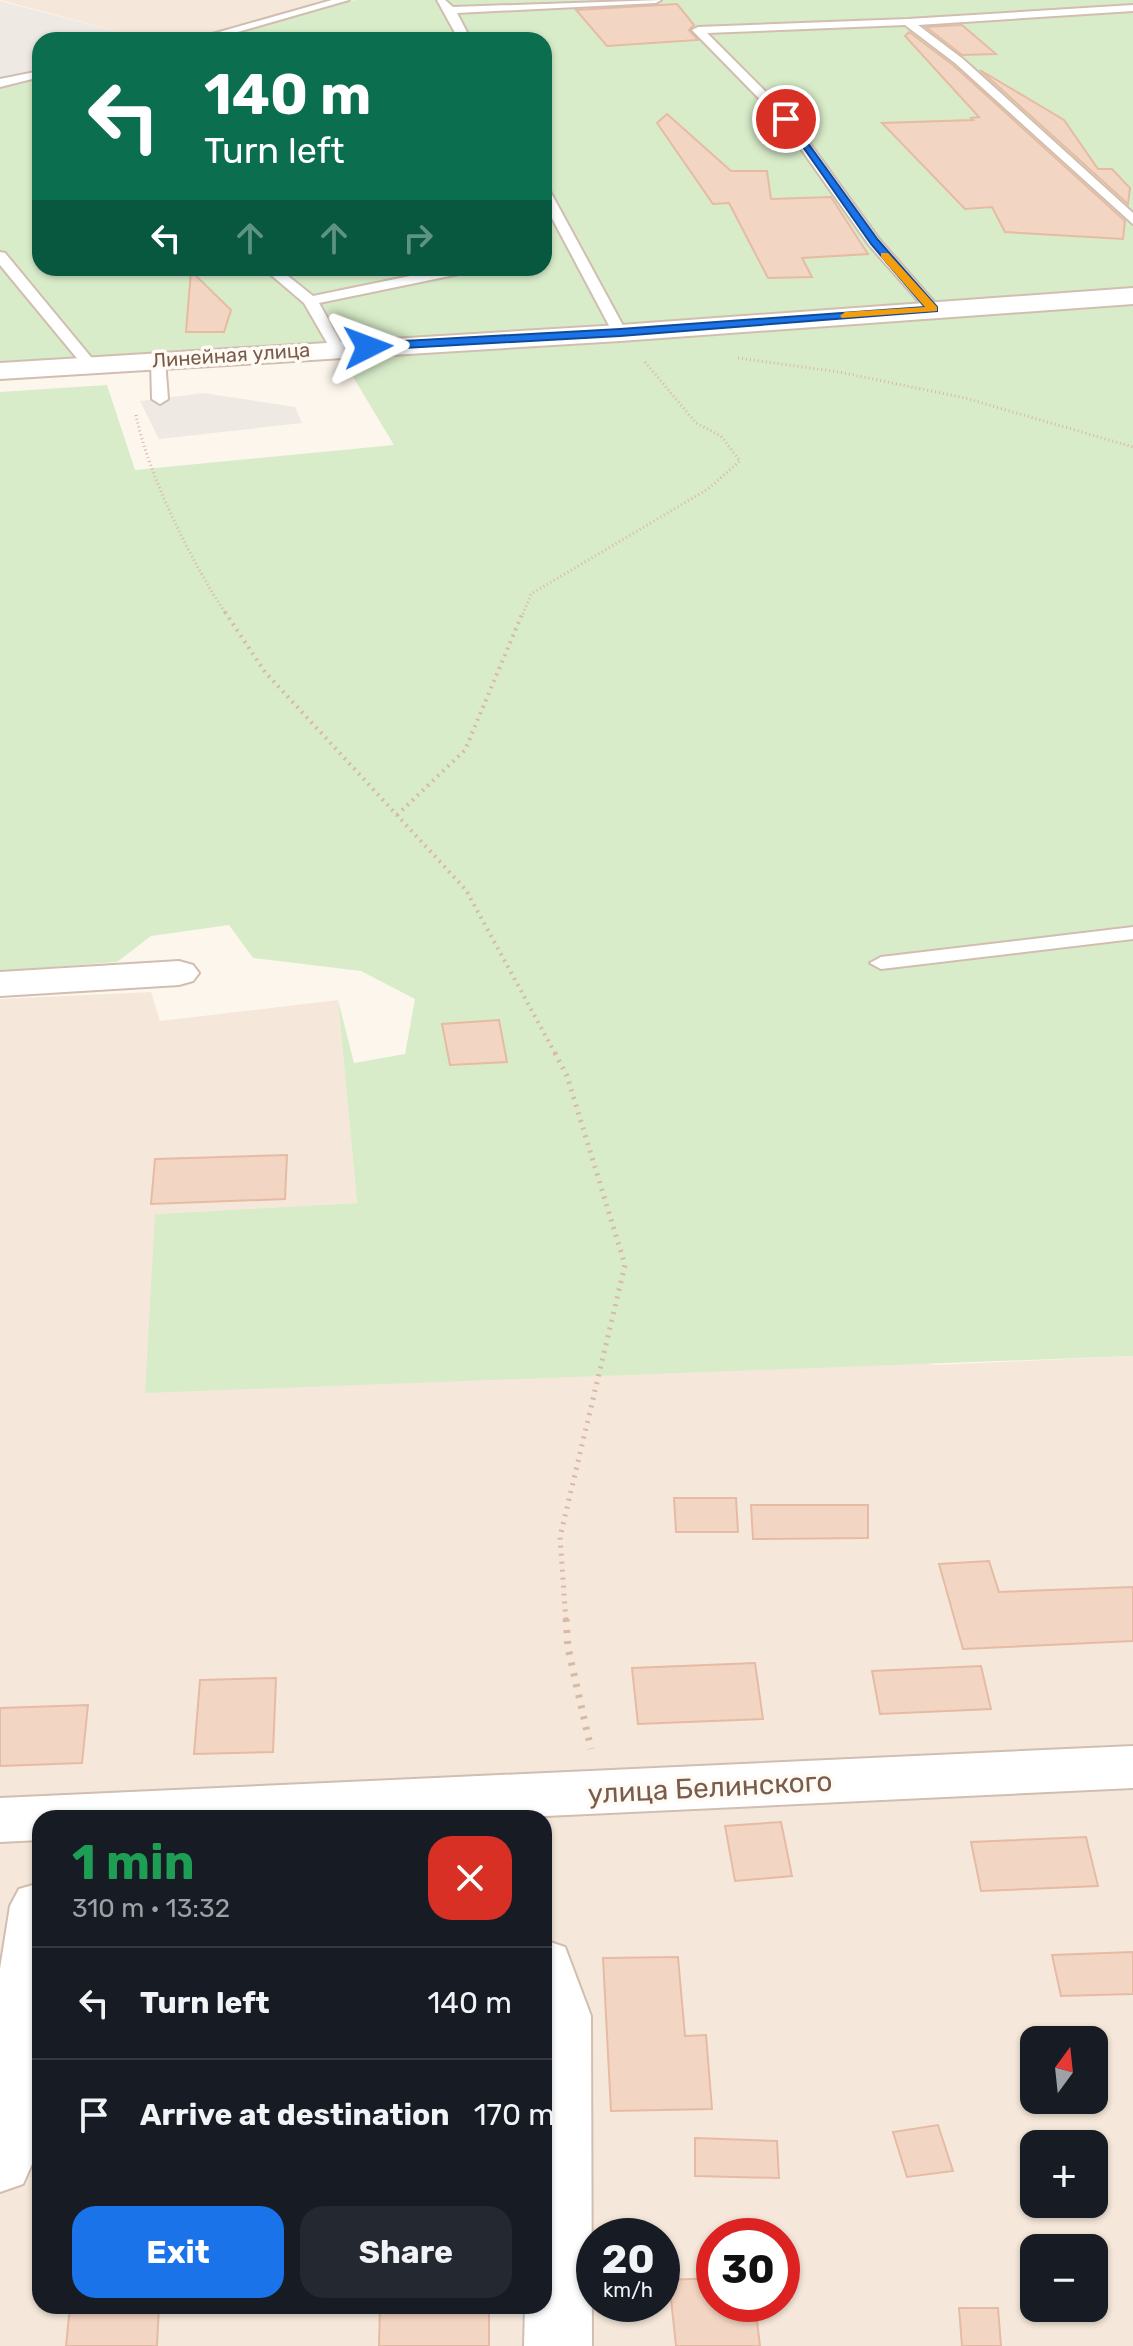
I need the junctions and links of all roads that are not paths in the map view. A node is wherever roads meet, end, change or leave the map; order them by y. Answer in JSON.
{"nodes":[{"id":1,"x":344,"y":0,"type":"edge"},
{"id":2,"x":439,"y":0,"type":"edge"},
{"id":3,"x":656,"y":0,"type":"edge"},
{"id":4,"x":1133,"y":8,"type":"edge"},
{"id":5,"x":450,"y":10,"type":"junction"},
{"id":6,"x":908,"y":22,"type":"junction"},
{"id":7,"x":245,"y":32,"type":"edge"},
{"id":8,"x":461,"y":32,"type":"edge"},
{"id":9,"x":32,"y":76,"type":"edge"},
{"id":10,"x":0,"y":83,"type":"edge"},
{"id":11,"x":552,"y":206,"type":"edge"},
{"id":12,"x":1133,"y":220,"type":"edge"},
{"id":13,"x":0,"y":256,"type":"edge"},
{"id":14,"x":280,"y":276,"type":"edge"},
{"id":15,"x":430,"y":276,"type":"edge"},
{"id":16,"x":1133,"y":296,"type":"edge"},
{"id":17,"x":310,"y":301,"type":"junction"},
{"id":18,"x":933,"y":309,"type":"junction"},
{"id":19,"x":620,"y":333,"type":"junction"},
{"id":20,"x":337,"y":348,"type":"junction"},
{"id":21,"x":158,"y":360,"type":"junction"},
{"id":22,"x":90,"y":365,"type":"junction"},
{"id":23,"x":0,"y":371,"type":"edge"},
{"id":24,"x":160,"y":399,"type":"dead end"},
{"id":25,"x":1133,"y":933,"type":"edge"},
{"id":26,"x":881,"y":963,"type":"dead end"},
{"id":27,"x":179,"y":973,"type":"dead end"},
{"id":28,"x":0,"y":984,"type":"edge"},
{"id":29,"x":1133,"y":1767,"type":"edge"},
{"id":30,"x":470,"y":1809,"type":"edge"},
{"id":31,"x":422,"y":1810,"type":"edge"},
{"id":32,"x":32,"y":1958,"type":"edge"},
{"id":33,"x":552,"y":1990,"type":"edge"},
{"id":34,"x":0,"y":2164,"type":"edge"},
{"id":35,"x":558,"y":2346,"type":"edge"}],
"edges":[{"from":1,"to":7,"type":"lane"},
{"from":2,"to":5,"type":"lane"},
{"from":3,"to":5,"type":"lane"},
{"from":4,"to":6,"type":"lane"},
{"from":5,"to":8,"type":"lane"},
{"from":6,"to":12,"type":"lane"},
{"from":6,"to":18,"type":"lane"},
{"from":9,"to":10,"type":"lane"},
{"from":11,"to":19,"type":"lane"},
{"from":13,"to":22,"type":"lane"},
{"from":14,"to":17,"type":"lane"},
{"from":15,"to":17,"type":"lane"},
{"from":16,"to":18,"type":"street","name":"Линейная улица"},
{"from":17,"to":20,"type":"lane"},
{"from":18,"to":19,"type":"street","name":"Линейная улица"},
{"from":19,"to":20,"type":"street","name":"Линейная улица"},
{"from":20,"to":21,"type":"street","name":"Линейная улица"},
{"from":21,"to":22,"type":"street","name":"Линейная улица"},
{"from":21,"to":24,"type":"lane"},
{"from":22,"to":23,"type":"street","name":"Линейная улица"},
{"from":25,"to":26,"type":"lane"},
{"from":27,"to":28,"type":"street"},
{"from":29,"to":30,"type":"street","name":"улица Белинского"},
{"from":30,"to":31,"type":"street","name":"улица Белинского"},
{"from":32,"to":34,"type":"street"},
{"from":33,"to":35,"type":"street"}]}
